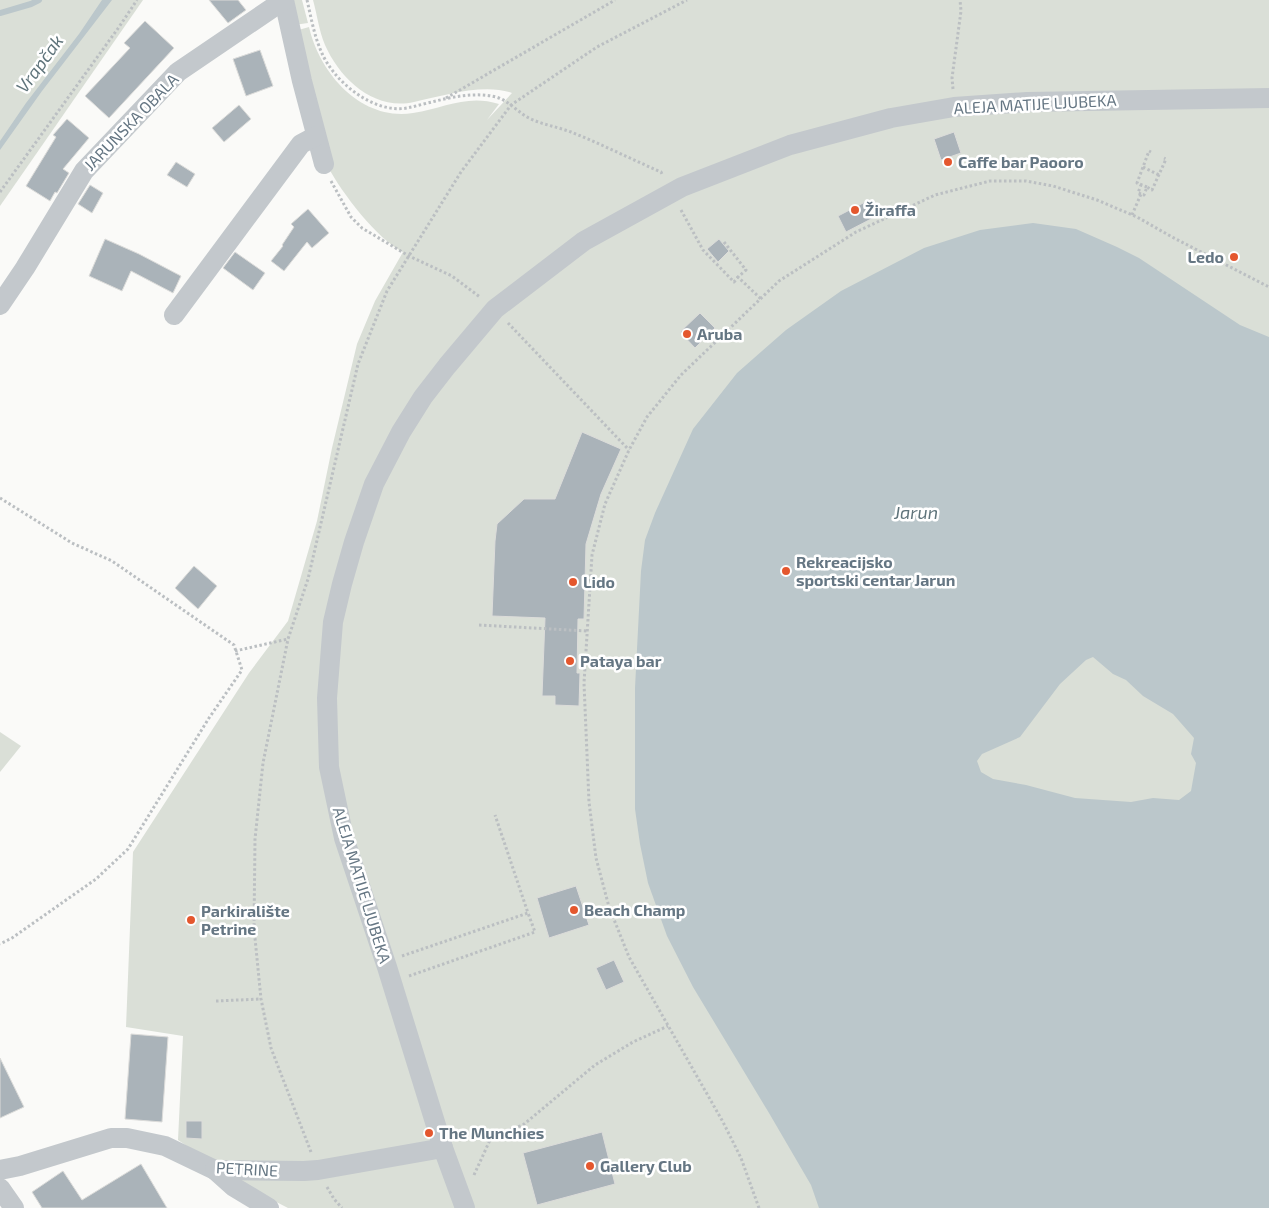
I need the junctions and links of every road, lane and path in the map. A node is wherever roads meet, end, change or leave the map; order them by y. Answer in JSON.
{"nodes":[{"id":1,"x":136,"y":0,"type":"edge"},
{"id":2,"x":284,"y":0,"type":"edge"},
{"id":3,"x":307,"y":0,"type":"edge"},
{"id":4,"x":615,"y":0,"type":"edge"},
{"id":5,"x":960,"y":0,"type":"edge"},
{"id":6,"x":1269,"y":98,"type":"edge"},
{"id":7,"x":443,"y":99,"type":"junction"},
{"id":8,"x":954,"y":107,"type":"junction"},
{"id":9,"x":316,"y":136,"type":"junction"},
{"id":10,"x":1152,"y":152,"type":"dead end"},
{"id":11,"x":1164,"y":158,"type":"dead end"},
{"id":12,"x":324,"y":164,"type":"joint"},
{"id":13,"x":1143,"y":167,"type":"junction"},
{"id":14,"x":661,"y":172,"type":"dead end"},
{"id":15,"x":1159,"y":175,"type":"junction"},
{"id":16,"x":1141,"y":185,"type":"junction"},
{"id":17,"x":1148,"y":187,"type":"junction"},
{"id":18,"x":0,"y":192,"type":"edge"},
{"id":19,"x":1141,"y":194,"type":"junction"},
{"id":20,"x":678,"y":204,"type":"dead end"},
{"id":21,"x":1132,"y":215,"type":"junction"},
{"id":22,"x":724,"y":242,"type":"dead end"},
{"id":23,"x":738,"y":277,"type":"junction"},
{"id":24,"x":1269,"y":286,"type":"edge"},
{"id":25,"x":761,"y":299,"type":"junction"},
{"id":26,"x":484,"y":300,"type":"dead end"},
{"id":27,"x":0,"y":305,"type":"edge"},
{"id":28,"x":174,"y":315,"type":"dead end"},
{"id":29,"x":502,"y":317,"type":"dead end"},
{"id":30,"x":629,"y":450,"type":"junction"},
{"id":31,"x":0,"y":498,"type":"edge"},
{"id":32,"x":478,"y":626,"type":"dead end"},
{"id":33,"x":587,"y":631,"type":"junction"},
{"id":34,"x":288,"y":639,"type":"dead end"},
{"id":35,"x":236,"y":651,"type":"junction"},
{"id":36,"x":495,"y":815,"type":"dead end"},
{"id":37,"x":528,"y":913,"type":"junction"},
{"id":38,"x":0,"y":944,"type":"edge"},
{"id":39,"x":385,"y":962,"type":"junction"},
{"id":40,"x":392,"y":982,"type":"junction"},
{"id":41,"x":261,"y":999,"type":"dead end"},
{"id":42,"x":216,"y":1001,"type":"dead end"},
{"id":43,"x":668,"y":1026,"type":"junction"},
{"id":44,"x":444,"y":1148,"type":"junction"},
{"id":45,"x":0,"y":1170,"type":"edge"},
{"id":46,"x":215,"y":1170,"type":"junction"},
{"id":47,"x":324,"y":1182,"type":"dead end"},
{"id":48,"x":470,"y":1184,"type":"dead end"},
{"id":49,"x":0,"y":1188,"type":"edge"},
{"id":50,"x":14,"y":1208,"type":"edge"},
{"id":51,"x":269,"y":1208,"type":"edge"},
{"id":52,"x":342,"y":1208,"type":"edge"},
{"id":53,"x":465,"y":1208,"type":"edge"},
{"id":54,"x":759,"y":1208,"type":"edge"}],
"edges":[{"from":1,"to":18,"type":"path"},
{"from":2,"to":9,"type":"street","name":"JARUNSKA OBALA"},
{"from":2,"to":27,"type":"street","name":"JARUNSKA OBALA"},
{"from":3,"to":7,"type":"path"},
{"from":4,"to":7,"type":"path"},
{"from":5,"to":8,"type":"path"},
{"from":6,"to":8,"type":"street","name":"ALEJA MATIJE LJUBEKA"},
{"from":7,"to":14,"type":"path"},
{"from":8,"to":39,"type":"street","name":"ALEJA MATIJE LJUBEKA"},
{"from":9,"to":12,"type":"street","name":"JARUNSKA OBALA"},
{"from":9,"to":28,"type":"street"},
{"from":10,"to":13,"type":"path"},
{"from":11,"to":15,"type":"path"},
{"from":12,"to":26,"type":"path"},
{"from":13,"to":15,"type":"path"},
{"from":13,"to":16,"type":"path"},
{"from":15,"to":17,"type":"path"},
{"from":16,"to":17,"type":"path"},
{"from":16,"to":19,"type":"path"},
{"from":17,"to":19,"type":"path"},
{"from":19,"to":21,"type":"path"},
{"from":20,"to":23,"type":"path"},
{"from":21,"to":24,"type":"path"},
{"from":21,"to":25,"type":"path"},
{"from":22,"to":23,"type":"path"},
{"from":23,"to":25,"type":"path"},
{"from":25,"to":30,"type":"path"},
{"from":29,"to":30,"type":"path"},
{"from":30,"to":33,"type":"path"},
{"from":31,"to":35,"type":"path"},
{"from":32,"to":33,"type":"path"},
{"from":33,"to":43,"type":"path"},
{"from":34,"to":35,"type":"path"},
{"from":35,"to":38,"type":"path"},
{"from":36,"to":37,"type":"path"},
{"from":37,"to":39,"type":"path"},
{"from":37,"to":40,"type":"path"},
{"from":39,"to":40,"type":"street","name":"ALEJA MATIJE LJUBEKA"},
{"from":40,"to":44,"type":"street","name":"ALEJA MATIJE LJUBEKA"},
{"from":41,"to":42,"type":"path"},
{"from":43,"to":48,"type":"path"},
{"from":43,"to":54,"type":"path"},
{"from":44,"to":46,"type":"street","name":"PETRINE"},
{"from":44,"to":53,"type":"street","name":"ALEJA MATIJE LJUBEKA"},
{"from":45,"to":46,"type":"street","name":"PETRINE"},
{"from":46,"to":51,"type":"street"},
{"from":47,"to":52,"type":"path"},
{"from":49,"to":50,"type":"street"}]}
